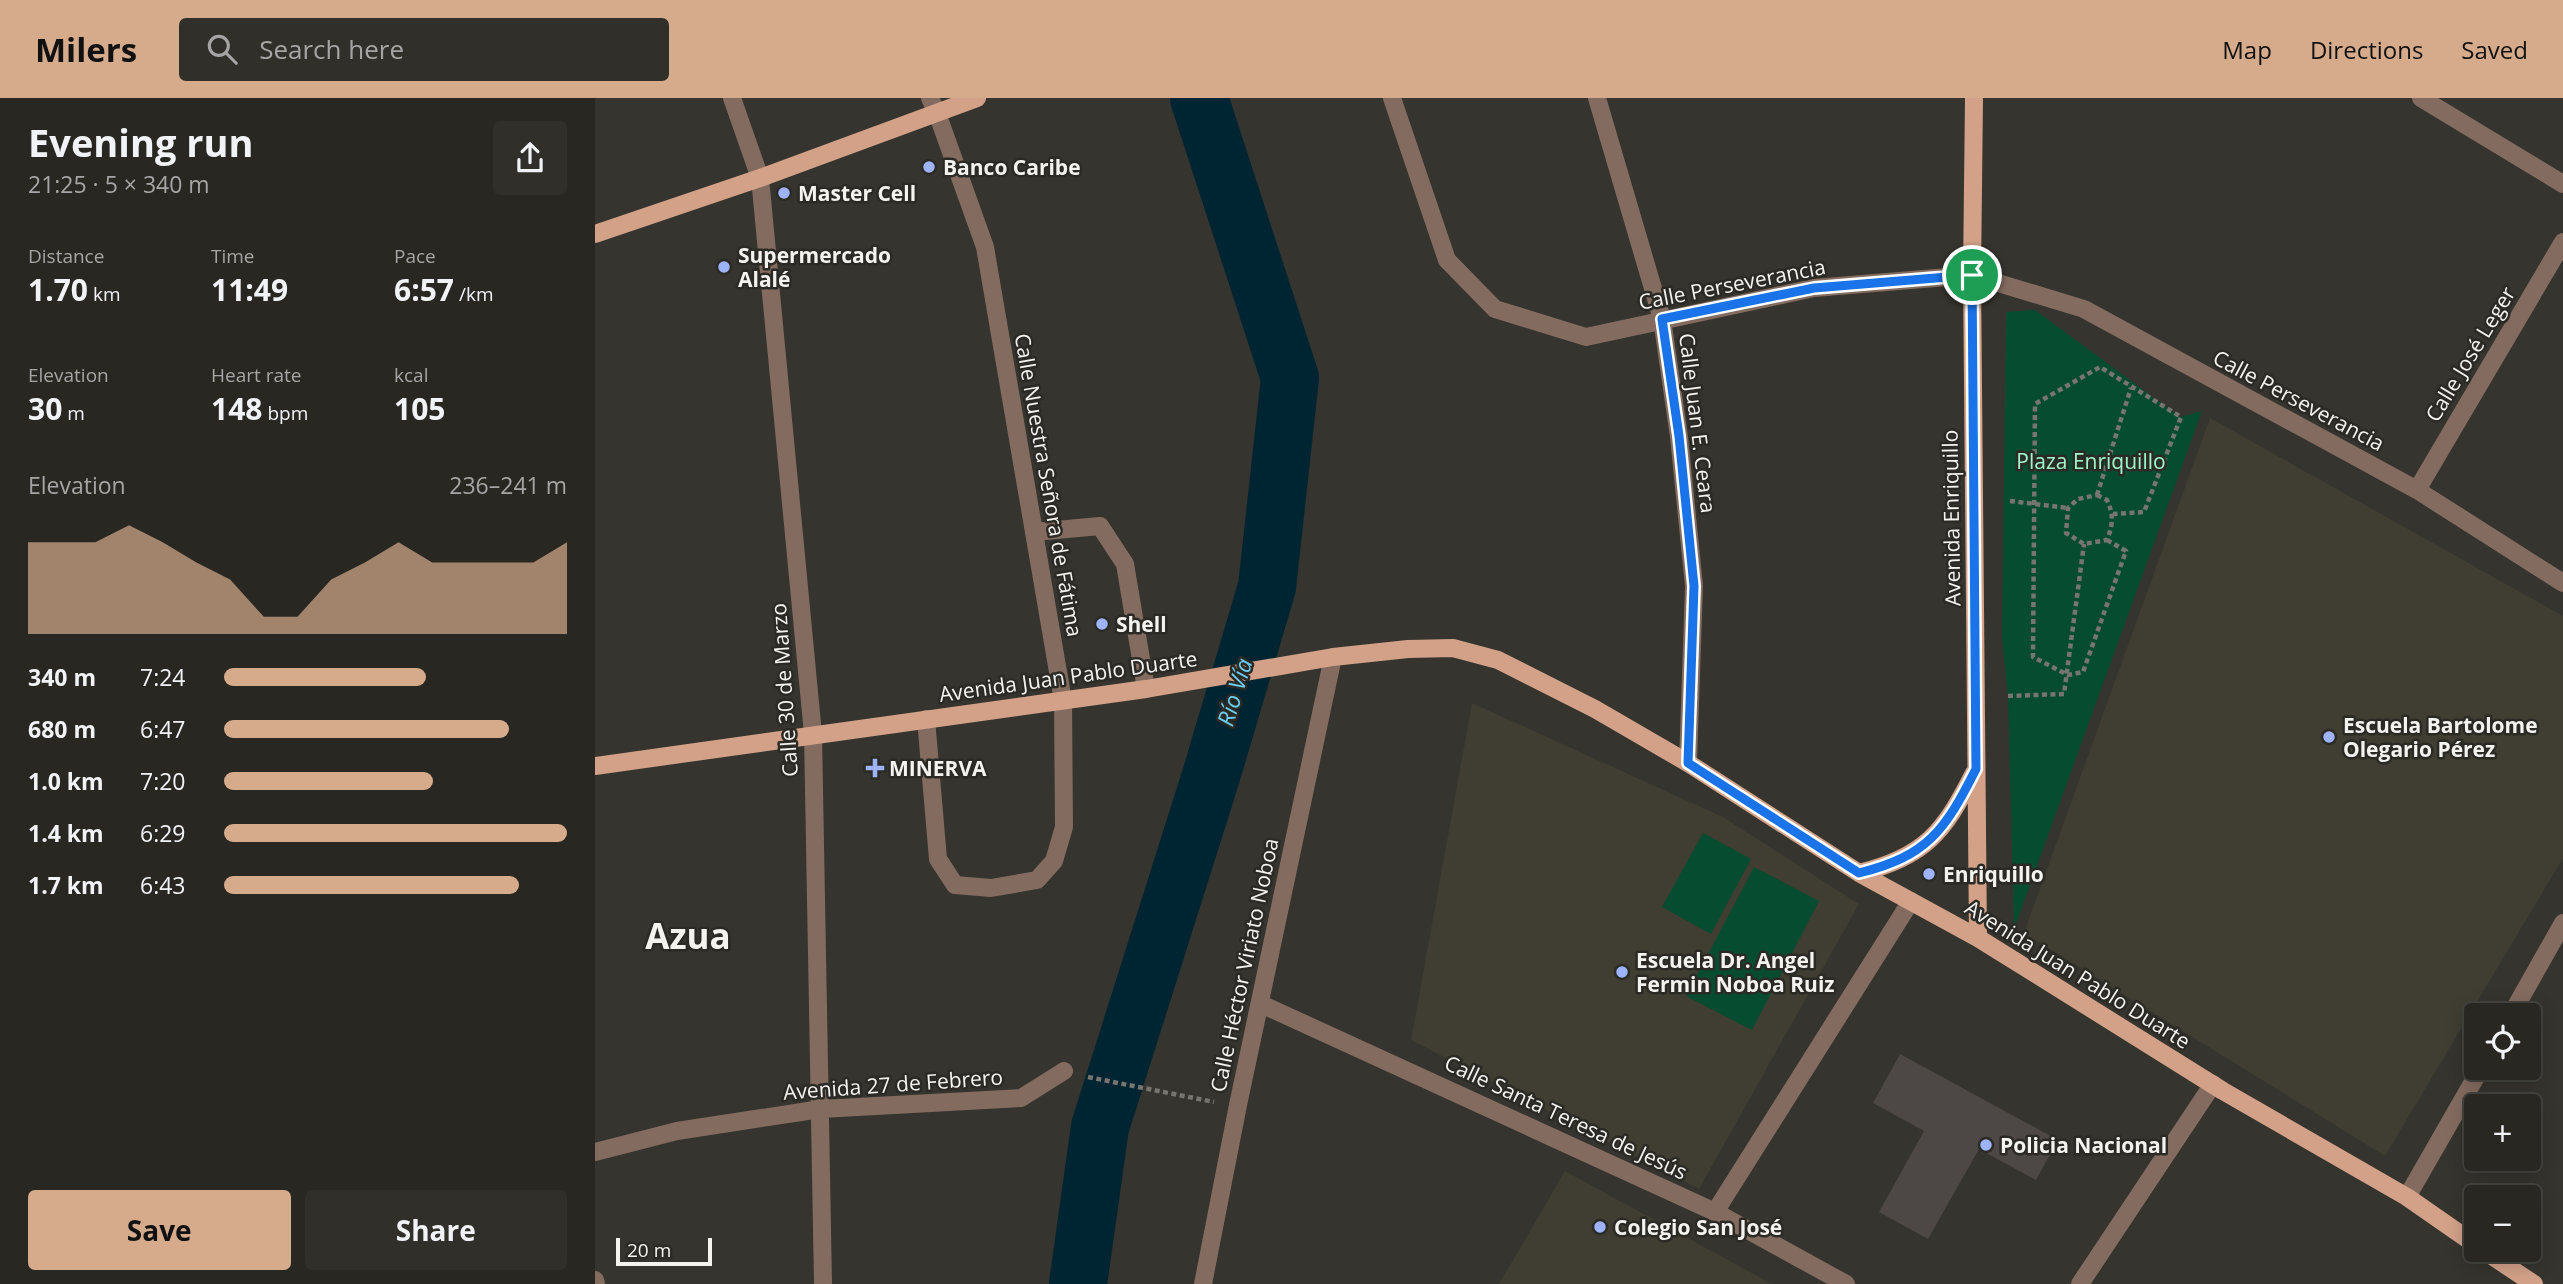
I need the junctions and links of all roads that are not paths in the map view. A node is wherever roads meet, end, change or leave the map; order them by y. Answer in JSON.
{"nodes":[{"id":1,"x":732,"y":98,"type":"edge"},
{"id":2,"x":977,"y":98,"type":"edge"},
{"id":3,"x":1392,"y":98,"type":"edge"},
{"id":4,"x":1597,"y":98,"type":"edge"},
{"id":5,"x":1974,"y":98,"type":"edge"},
{"id":6,"x":2421,"y":98,"type":"edge"},
{"id":7,"x":933,"y":106,"type":"edge"},
{"id":8,"x":760,"y":178,"type":"junction"},
{"id":9,"x":2563,"y":184,"type":"edge"},
{"id":10,"x":595,"y":234,"type":"edge"},
{"id":11,"x":2563,"y":242,"type":"edge"},
{"id":12,"x":1972,"y":275,"type":"junction"},
{"id":13,"x":1662,"y":319,"type":"junction"},
{"id":14,"x":2417,"y":489,"type":"junction"},
{"id":15,"x":1034,"y":532,"type":"junction"},
{"id":16,"x":2563,"y":583,"type":"edge"},
{"id":17,"x":1333,"y":657,"type":"junction"},
{"id":18,"x":1146,"y":689,"type":"junction"},
{"id":19,"x":1063,"y":701,"type":"junction"},
{"id":20,"x":926,"y":719,"type":"junction"},
{"id":21,"x":813,"y":734,"type":"junction"},
{"id":22,"x":1688,"y":763,"type":"junction"},
{"id":23,"x":595,"y":766,"type":"edge"},
{"id":24,"x":1976,"y":769,"type":"junction"},
{"id":25,"x":1859,"y":873,"type":"junction"},
{"id":26,"x":1911,"y":901,"type":"junction"},
{"id":27,"x":2563,"y":923,"type":"edge"},
{"id":28,"x":1978,"y":938,"type":"junction"},
{"id":29,"x":2518,"y":1003,"type":"edge"},
{"id":30,"x":1261,"y":1004,"type":"junction"},
{"id":31,"x":1063,"y":1072,"type":"dead end"},
{"id":32,"x":2474,"y":1080,"type":"edge"},
{"id":33,"x":2213,"y":1084,"type":"junction"},
{"id":34,"x":821,"y":1109,"type":"junction"},
{"id":35,"x":595,"y":1152,"type":"edge"},
{"id":36,"x":2407,"y":1197,"type":"junction"},
{"id":37,"x":1715,"y":1212,"type":"junction"},
{"id":38,"x":2464,"y":1237,"type":"edge"},
{"id":39,"x":2501,"y":1262,"type":"edge"},
{"id":40,"x":823,"y":1284,"type":"edge"},
{"id":41,"x":1203,"y":1284,"type":"edge"},
{"id":42,"x":1846,"y":1284,"type":"edge"},
{"id":43,"x":2080,"y":1284,"type":"edge"},
{"id":44,"x":2534,"y":1284,"type":"edge"}],
"edges":[{"from":1,"to":8,"type":"street","name":"Calle 30 de Marzo"},
{"from":2,"to":7,"type":"main road"},
{"from":3,"to":13,"type":"street","name":"Calle Perseverancia"},
{"from":4,"to":13,"type":"street","name":"Calle Juan E. Ceara"},
{"from":5,"to":12,"type":"main road","name":"Avenida Enriquillo"},
{"from":6,"to":9,"type":"street"},
{"from":7,"to":8,"type":"main road"},
{"from":7,"to":15,"type":"street","name":"Calle Nuestra Señora de Fátima"},
{"from":8,"to":10,"type":"main road"},
{"from":8,"to":21,"type":"street","name":"Calle 30 de Marzo"},
{"from":11,"to":14,"type":"street","name":"Calle José Leger"},
{"from":12,"to":13,"type":"street","name":"Calle Perseverancia"},
{"from":12,"to":14,"type":"street","name":"Calle Perseverancia"},
{"from":12,"to":24,"type":"main road","name":"Avenida Enriquillo"},
{"from":13,"to":22,"type":"street","name":"Calle Juan E. Ceara"},
{"from":14,"to":16,"type":"street","name":"Calle Perseverancia"},
{"from":15,"to":18,"type":"street"},
{"from":15,"to":19,"type":"street","name":"Calle Nuestra Señora de Fátima"},
{"from":17,"to":18,"type":"main road","name":"Avenida Juan Pablo Duarte"},
{"from":17,"to":22,"type":"main road","name":"Avenida Juan Pablo Duarte"},
{"from":17,"to":30,"type":"street","name":"Calle Héctor Viriato Noboa"},
{"from":18,"to":19,"type":"main road","name":"Avenida Juan Pablo Duarte"},
{"from":19,"to":20,"type":"main road","name":"Avenida Juan Pablo Duarte"},
{"from":19,"to":20,"type":"street","name":"Calle Nuestra Señora de Fátima"},
{"from":20,"to":21,"type":"main road","name":"Avenida Juan Pablo Duarte"},
{"from":21,"to":23,"type":"main road","name":"Avenida Juan Pablo Duarte"},
{"from":21,"to":34,"type":"street","name":"Calle 30 de Marzo"},
{"from":22,"to":25,"type":"main road","name":"Avenida Juan Pablo Duarte"},
{"from":24,"to":25,"type":"main road"},
{"from":24,"to":28,"type":"main road","name":"Avenida Enriquillo"},
{"from":25,"to":26,"type":"main road","name":"Avenida Juan Pablo Duarte"},
{"from":26,"to":28,"type":"main road","name":"Avenida Juan Pablo Duarte"},
{"from":26,"to":37,"type":"street"},
{"from":27,"to":29,"type":"street"},
{"from":28,"to":33,"type":"main road","name":"Avenida Juan Pablo Duarte"},
{"from":30,"to":37,"type":"street","name":"Calle Santa Teresa de Jesús"},
{"from":30,"to":41,"type":"street","name":"Calle Héctor Viriato Noboa"},
{"from":31,"to":34,"type":"street","name":"Avenida 27 de Febrero"},
{"from":32,"to":36,"type":"street"},
{"from":33,"to":36,"type":"main road","name":"Avenida Juan Pablo Duarte"},
{"from":33,"to":43,"type":"street"},
{"from":34,"to":35,"type":"street","name":"Avenida 27 de Febrero"},
{"from":34,"to":40,"type":"street","name":"Calle 30 de Marzo"},
{"from":36,"to":38,"type":"main road","name":"Avenida Juan Pablo Duarte"},
{"from":37,"to":42,"type":"street","name":"Calle Santa Teresa de Jesús"},
{"from":39,"to":44,"type":"main road"}]}
